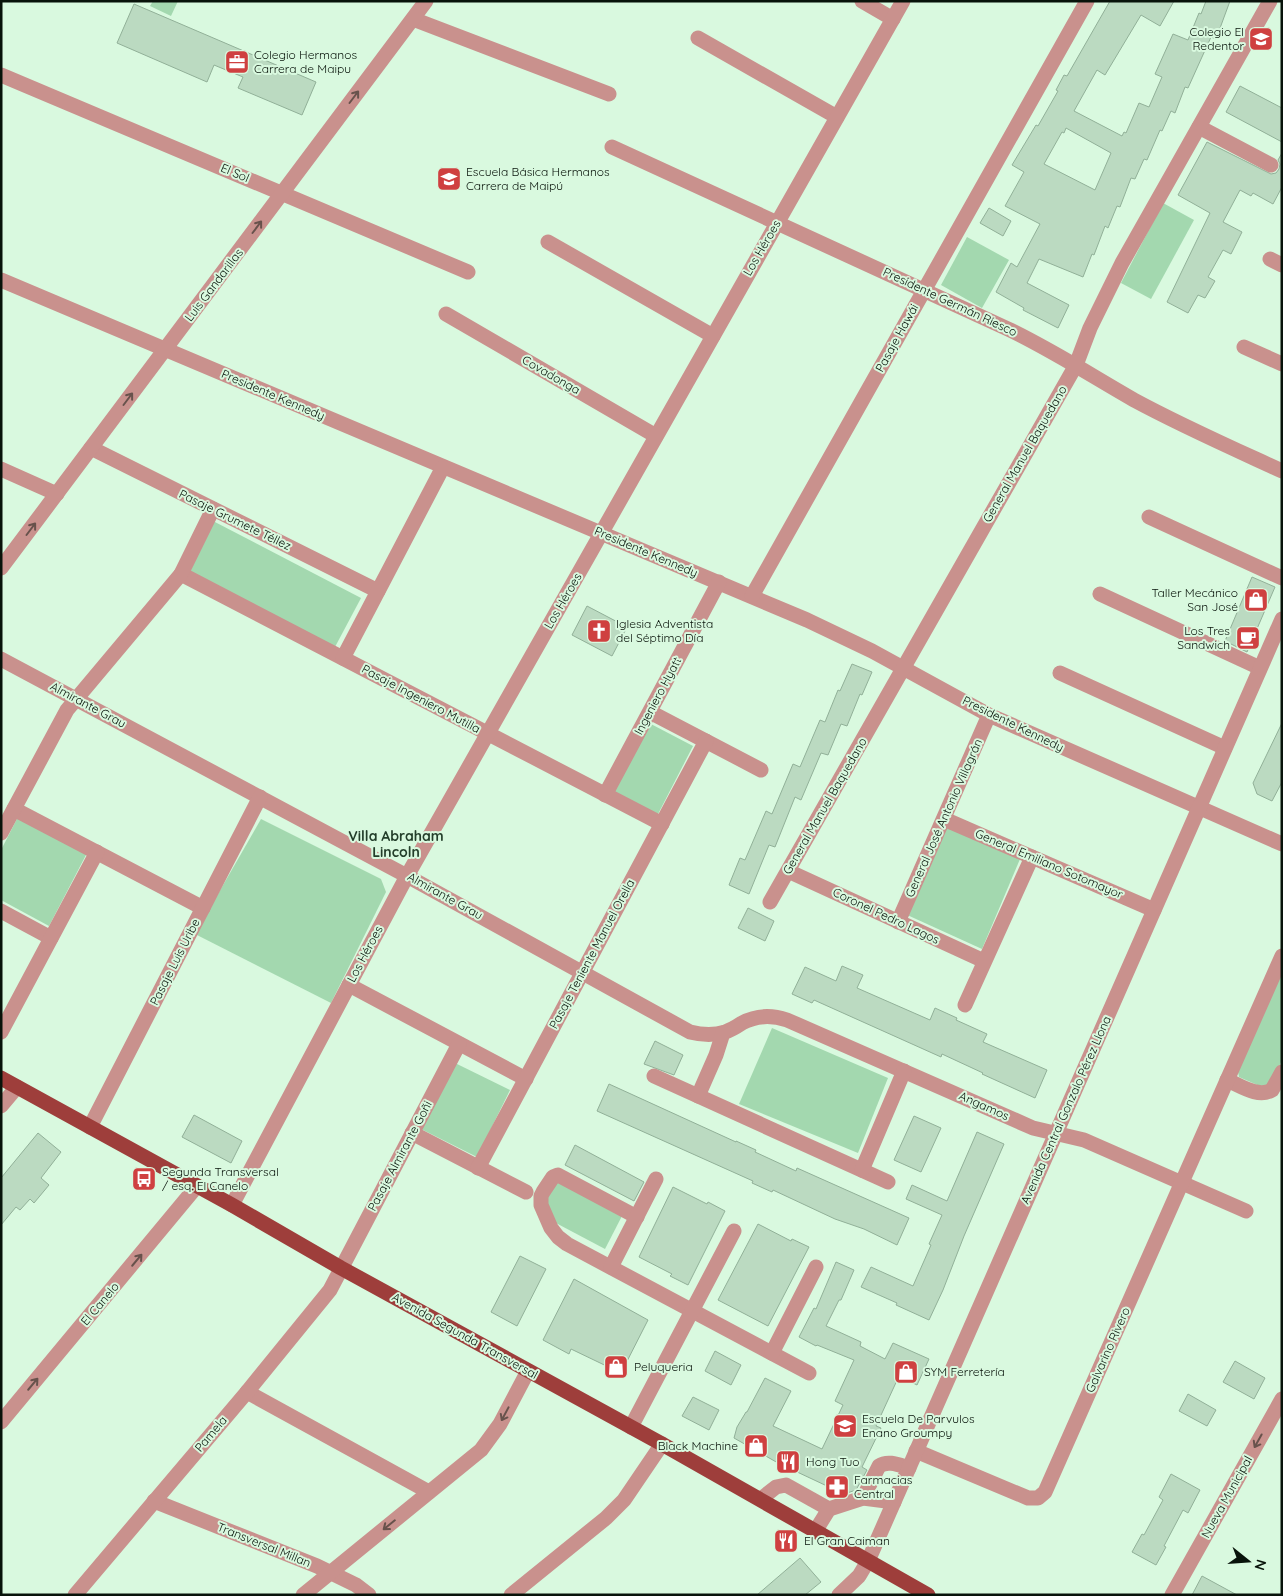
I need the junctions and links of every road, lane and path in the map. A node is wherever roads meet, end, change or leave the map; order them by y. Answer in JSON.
{"nodes":[{"id":1,"x":426,"y":1,"type":"edge"},
{"id":2,"x":862,"y":1,"type":"edge"},
{"id":3,"x":903,"y":1,"type":"edge"},
{"id":4,"x":1086,"y":1,"type":"edge"},
{"id":5,"x":1270,"y":1,"type":"edge"},
{"id":6,"x":413,"y":19,"type":"junction"},
{"id":7,"x":893,"y":19,"type":"junction"},
{"id":8,"x":698,"y":38,"type":"dead end"},
{"id":9,"x":1,"y":75,"type":"edge"},
{"id":10,"x":609,"y":94,"type":"dead end"},
{"id":11,"x":837,"y":117,"type":"junction"},
{"id":12,"x":1199,"y":127,"type":"junction"},
{"id":13,"x":612,"y":147,"type":"dead end"},
{"id":14,"x":1271,"y":165,"type":"dead end"},
{"id":15,"x":282,"y":193,"type":"junction"},
{"id":16,"x":777,"y":223,"type":"junction"},
{"id":17,"x":548,"y":242,"type":"dead end"},
{"id":18,"x":468,"y":272,"type":"dead end"},
{"id":19,"x":1,"y":280,"type":"edge"},
{"id":20,"x":924,"y":290,"type":"junction"},
{"id":21,"x":446,"y":314,"type":"dead end"},
{"id":22,"x":713,"y":336,"type":"junction"},
{"id":23,"x":1244,"y":347,"type":"dead end"},
{"id":24,"x":165,"y":350,"type":"junction"},
{"id":25,"x":1282,"y":364,"type":"edge"},
{"id":26,"x":1076,"y":365,"type":"junction"},
{"id":27,"x":656,"y":436,"type":"junction"},
{"id":28,"x":91,"y":448,"type":"junction"},
{"id":29,"x":444,"y":467,"type":"junction"},
{"id":30,"x":1,"y":469,"type":"edge"},
{"id":31,"x":1282,"y":471,"type":"edge"},
{"id":32,"x":57,"y":494,"type":"junction"},
{"id":33,"x":213,"y":509,"type":"junction"},
{"id":34,"x":1149,"y":517,"type":"dead end"},
{"id":35,"x":602,"y":534,"type":"junction"},
{"id":36,"x":1,"y":568,"type":"edge"},
{"id":37,"x":181,"y":574,"type":"junction"},
{"id":38,"x":1282,"y":578,"type":"edge"},
{"id":39,"x":719,"y":582,"type":"junction"},
{"id":40,"x":378,"y":591,"type":"junction"},
{"id":41,"x":1100,"y":594,"type":"dead end"},
{"id":42,"x":752,"y":596,"type":"junction"},
{"id":43,"x":1282,"y":619,"type":"edge"},
{"id":44,"x":343,"y":658,"type":"junction"},
{"id":45,"x":1,"y":659,"type":"edge"},
{"id":46,"x":904,"y":667,"type":"junction"},
{"id":47,"x":1260,"y":668,"type":"junction"},
{"id":48,"x":1060,"y":672,"type":"dead end"},
{"id":49,"x":76,"y":699,"type":"junction"},
{"id":50,"x":650,"y":712,"type":"junction"},
{"id":51,"x":989,"y":714,"type":"junction"},
{"id":52,"x":488,"y":733,"type":"junction"},
{"id":53,"x":706,"y":741,"type":"junction"},
{"id":54,"x":1225,"y":748,"type":"junction"},
{"id":55,"x":761,"y":770,"type":"dead end"},
{"id":56,"x":606,"y":794,"type":"junction"},
{"id":57,"x":260,"y":797,"type":"junction"},
{"id":58,"x":1199,"y":808,"type":"junction"},
{"id":59,"x":14,"y":809,"type":"junction"},
{"id":60,"x":944,"y":819,"type":"junction"},
{"id":61,"x":662,"y":824,"type":"junction"},
{"id":62,"x":1,"y":833,"type":"edge"},
{"id":63,"x":1282,"y":844,"type":"edge"},
{"id":64,"x":97,"y":852,"type":"junction"},
{"id":65,"x":1032,"y":857,"type":"junction"},
{"id":66,"x":788,"y":871,"type":"junction"},
{"id":67,"x":407,"y":876,"type":"junction"},
{"id":68,"x":770,"y":902,"type":"dead end"},
{"id":69,"x":203,"y":908,"type":"junction"},
{"id":70,"x":1154,"y":910,"type":"junction"},
{"id":71,"x":1,"y":911,"type":"edge"},
{"id":72,"x":898,"y":922,"type":"junction"},
{"id":73,"x":51,"y":938,"type":"junction"},
{"id":74,"x":1282,"y":956,"type":"edge"},
{"id":75,"x":984,"y":961,"type":"junction"},
{"id":76,"x":582,"y":972,"type":"junction"},
{"id":77,"x":349,"y":985,"type":"junction"},
{"id":78,"x":964,"y":1005,"type":"dead end"},
{"id":79,"x":1,"y":1032,"type":"edge"},
{"id":80,"x":724,"y":1033,"type":"junction"},
{"id":81,"x":459,"y":1044,"type":"junction"},
{"id":82,"x":904,"y":1071,"type":"junction"},
{"id":83,"x":1282,"y":1072,"type":"edge"},
{"id":84,"x":654,"y":1076,"type":"dead end"},
{"id":85,"x":1,"y":1078,"type":"edge"},
{"id":86,"x":526,"y":1079,"type":"junction"},
{"id":87,"x":1227,"y":1080,"type":"junction"},
{"id":88,"x":18,"y":1087,"type":"junction"},
{"id":89,"x":698,"y":1096,"type":"junction"},
{"id":90,"x":1,"y":1106,"type":"edge"},
{"id":91,"x":90,"y":1127,"type":"junction"},
{"id":92,"x":412,"y":1133,"type":"junction"},
{"id":93,"x":1056,"y":1133,"type":"junction"},
{"id":94,"x":478,"y":1168,"type":"junction"},
{"id":95,"x":862,"y":1170,"type":"junction"},
{"id":96,"x":656,"y":1180,"type":"dead end"},
{"id":97,"x":888,"y":1182,"type":"dead end"},
{"id":98,"x":1182,"y":1183,"type":"junction"},
{"id":99,"x":197,"y":1186,"type":"junction"},
{"id":100,"x":526,"y":1192,"type":"dead end"},
{"id":101,"x":232,"y":1205,"type":"junction"},
{"id":102,"x":1246,"y":1211,"type":"dead end"},
{"id":103,"x":637,"y":1217,"type":"junction"},
{"id":104,"x":734,"y":1231,"type":"dead end"},
{"id":105,"x":611,"y":1267,"type":"junction"},
{"id":106,"x":816,"y":1267,"type":"dead end"},
{"id":107,"x":341,"y":1268,"type":"junction"},
{"id":108,"x":692,"y":1310,"type":"junction"},
{"id":109,"x":772,"y":1353,"type":"junction"},
{"id":110,"x":528,"y":1371,"type":"junction"},
{"id":111,"x":809,"y":1373,"type":"dead end"},
{"id":112,"x":247,"y":1392,"type":"junction"},
{"id":113,"x":1282,"y":1399,"type":"edge"},
{"id":114,"x":1,"y":1422,"type":"edge"},
{"id":115,"x":631,"y":1427,"type":"junction"},
{"id":116,"x":662,"y":1444,"type":"junction"},
{"id":117,"x":916,"y":1451,"type":"junction"},
{"id":118,"x":909,"y":1468,"type":"junction"},
{"id":119,"x":430,"y":1492,"type":"junction"},
{"id":120,"x":863,"y":1498,"type":"junction"},
{"id":121,"x":760,"y":1499,"type":"junction"},
{"id":122,"x":154,"y":1501,"type":"junction"},
{"id":123,"x":894,"y":1502,"type":"junction"},
{"id":124,"x":829,"y":1509,"type":"junction"},
{"id":125,"x":816,"y":1530,"type":"junction"},
{"id":126,"x":868,"y":1561,"type":"junction"},
{"id":127,"x":330,"y":1572,"type":"junction"},
{"id":128,"x":75,"y":1595,"type":"edge"},
{"id":129,"x":303,"y":1595,"type":"edge"},
{"id":130,"x":369,"y":1595,"type":"edge"},
{"id":131,"x":511,"y":1595,"type":"edge"},
{"id":132,"x":839,"y":1595,"type":"edge"},
{"id":133,"x":928,"y":1595,"type":"edge"},
{"id":134,"x":1172,"y":1595,"type":"edge"}],
"edges":[{"from":1,"to":6,"type":"street","name":"Luis Gandarillas"},
{"from":2,"to":7,"type":"street"},
{"from":3,"to":7,"type":"street","name":"Los Héroes"},
{"from":4,"to":20,"type":"street","name":"Pasaje Hawái"},
{"from":5,"to":12,"type":"street","name":"General Manuel Baquedano"},
{"from":6,"to":10,"type":"street"},
{"from":15,"to":6,"type":"street","name":"Luis Gandarillas","one_way":true},
{"from":7,"to":11,"type":"street","name":"Los Héroes"},
{"from":8,"to":11,"type":"street"},
{"from":9,"to":15,"type":"street","name":"El Sol"},
{"from":11,"to":16,"type":"street","name":"Los Héroes"},
{"from":12,"to":14,"type":"street"},
{"from":12,"to":26,"type":"street","name":"General Manuel Baquedano"},
{"from":13,"to":16,"type":"street","name":"Presidente Germán Riesco"},
{"from":15,"to":18,"type":"street","name":"El Sol"},
{"from":24,"to":15,"type":"street","name":"Luis Gandarillas","one_way":true},
{"from":16,"to":20,"type":"street","name":"Presidente Germán Riesco"},
{"from":16,"to":22,"type":"street","name":"Los Héroes"},
{"from":17,"to":22,"type":"street"},
{"from":19,"to":24,"type":"street","name":"Presidente Kennedy"},
{"from":20,"to":26,"type":"street","name":"Presidente Germán Riesco"},
{"from":20,"to":42,"type":"street","name":"Pasaje Hawái"},
{"from":21,"to":27,"type":"street","name":"Covadonga"},
{"from":22,"to":27,"type":"street","name":"Los Héroes"},
{"from":23,"to":25,"type":"street"},
{"from":28,"to":24,"type":"street","name":"Luis Gandarillas","one_way":true},
{"from":24,"to":29,"type":"street","name":"Presidente Kennedy"},
{"from":26,"to":31,"type":"street","name":"Presidente Germán Riesco"},
{"from":26,"to":46,"type":"street","name":"General Manuel Baquedano"},
{"from":27,"to":35,"type":"street","name":"Los Héroes"},
{"from":28,"to":32,"type":"street","name":"Luis Gandarillas"},
{"from":28,"to":33,"type":"street","name":"Pasaje Grumete Téllez"},
{"from":29,"to":35,"type":"street","name":"Presidente Kennedy"},
{"from":29,"to":40,"type":"street"},
{"from":30,"to":32,"type":"street"},
{"from":36,"to":32,"type":"street","name":"Luis Gandarillas","one_way":true},
{"from":33,"to":37,"type":"street"},
{"from":33,"to":40,"type":"street","name":"Pasaje Grumete Téllez"},
{"from":34,"to":38,"type":"street"},
{"from":35,"to":39,"type":"street","name":"Presidente Kennedy"},
{"from":35,"to":52,"type":"street","name":"Los Héroes"},
{"from":37,"to":44,"type":"street","name":"Pasaje Ingeniero Mutilla"},
{"from":37,"to":49,"type":"street"},
{"from":39,"to":42,"type":"street","name":"Presidente Kennedy"},
{"from":39,"to":50,"type":"street","name":"Ingeniero Hyatt"},
{"from":40,"to":44,"type":"street"},
{"from":41,"to":47,"type":"street"},
{"from":42,"to":46,"type":"street","name":"Presidente Kennedy"},
{"from":43,"to":47,"type":"street","name":"Avenida Central Gonzalo Pérez Llona"},
{"from":44,"to":52,"type":"street","name":"Pasaje Ingeniero Mutilla"},
{"from":45,"to":49,"type":"street","name":"Almirante Grau"},
{"from":46,"to":51,"type":"street","name":"Presidente Kennedy"},
{"from":46,"to":66,"type":"street","name":"General Manuel Baquedano"},
{"from":47,"to":54,"type":"street","name":"Avenida Central Gonzalo Pérez Llona"},
{"from":48,"to":54,"type":"street"},
{"from":49,"to":57,"type":"street","name":"Almirante Grau"},
{"from":49,"to":59,"type":"street"},
{"from":50,"to":53,"type":"street"},
{"from":50,"to":56,"type":"street","name":"Ingeniero Hyatt"},
{"from":51,"to":58,"type":"street","name":"Presidente Kennedy"},
{"from":51,"to":60,"type":"street","name":"General José Antonio Villagrán"},
{"from":52,"to":56,"type":"street","name":"Pasaje Ingeniero Mutilla"},
{"from":52,"to":67,"type":"street","name":"Los Héroes"},
{"from":53,"to":55,"type":"street"},
{"from":53,"to":61,"type":"street","name":"Pasaje Teniente Manuel Orella"},
{"from":54,"to":58,"type":"street","name":"Avenida Central Gonzalo Pérez Llona"},
{"from":56,"to":61,"type":"street","name":"Pasaje Ingeniero Mutilla"},
{"from":57,"to":67,"type":"street","name":"Almirante Grau"},
{"from":57,"to":69,"type":"street","name":"Pasaje Luis Uribe"},
{"from":58,"to":63,"type":"street","name":"Presidente Kennedy"},
{"from":58,"to":70,"type":"street","name":"Avenida Central Gonzalo Pérez Llona"},
{"from":59,"to":62,"type":"street"},
{"from":59,"to":64,"type":"street"},
{"from":60,"to":65,"type":"street","name":"General Emiliano Sotomayor"},
{"from":60,"to":72,"type":"street","name":"General José Antonio Villagrán"},
{"from":61,"to":76,"type":"street","name":"Pasaje Teniente Manuel Orella"},
{"from":64,"to":69,"type":"street"},
{"from":64,"to":73,"type":"street"},
{"from":65,"to":70,"type":"street","name":"General Emiliano Sotomayor"},
{"from":65,"to":75,"type":"street"},
{"from":66,"to":68,"type":"street","name":"General Manuel Baquedano"},
{"from":66,"to":72,"type":"street","name":"Coronel Pedro Lagos"},
{"from":67,"to":76,"type":"street","name":"Almirante Grau"},
{"from":67,"to":77,"type":"street","name":"Los Héroes"},
{"from":69,"to":91,"type":"street","name":"Pasaje Luis Uribe"},
{"from":70,"to":93,"type":"street","name":"Avenida Central Gonzalo Pérez Llona"},
{"from":71,"to":73,"type":"street"},
{"from":72,"to":75,"type":"street","name":"Coronel Pedro Lagos"},
{"from":73,"to":79,"type":"street"},
{"from":74,"to":87,"type":"street","name":"Galvarino Rivero"},
{"from":75,"to":78,"type":"street"},
{"from":76,"to":80,"type":"street","name":"Almirante Grau"},
{"from":76,"to":86,"type":"street","name":"Pasaje Teniente Manuel Orella"},
{"from":77,"to":81,"type":"street"},
{"from":77,"to":101,"type":"street","name":"Los Héroes"},
{"from":80,"to":82,"type":"street","name":"Angamos"},
{"from":80,"to":89,"type":"street"},
{"from":81,"to":86,"type":"street"},
{"from":81,"to":92,"type":"street","name":"Pasaje Almirante Goñi"},
{"from":82,"to":93,"type":"street","name":"Angamos"},
{"from":82,"to":95,"type":"street"},
{"from":83,"to":87,"type":"street"},
{"from":84,"to":89,"type":"street"},
{"from":85,"to":88,"type":"main road","name":"Avenida Segunda Transversal"},
{"from":86,"to":94,"type":"street","name":"Pasaje Teniente Manuel Orella"},
{"from":87,"to":98,"type":"street","name":"Galvarino Rivero"},
{"from":88,"to":90,"type":"street"},
{"from":88,"to":91,"type":"main road","name":"Avenida Segunda Transversal"},
{"from":89,"to":95,"type":"street"},
{"from":91,"to":99,"type":"main road","name":"Avenida Segunda Transversal"},
{"from":92,"to":94,"type":"street"},
{"from":92,"to":107,"type":"street","name":"Pasaje Almirante Goñi"},
{"from":93,"to":98,"type":"street","name":"Angamos"},
{"from":93,"to":117,"type":"street","name":"Avenida Central Gonzalo Pérez Llona"},
{"from":94,"to":100,"type":"street"},
{"from":95,"to":97,"type":"street"},
{"from":96,"to":103,"type":"street"},
{"from":98,"to":102,"type":"street","name":"Angamos"},
{"from":98,"to":117,"type":"street","name":"Galvarino Rivero"},
{"from":99,"to":101,"type":"main road","name":"Avenida Segunda Transversal"},
{"from":114,"to":99,"type":"street","name":"El Canelo","one_way":true},
{"from":101,"to":107,"type":"main road","name":"Avenida Segunda Transversal"},
{"from":103,"to":105,"type":"street"},
{"from":103,"to":105,"type":"street"},
{"from":104,"to":108,"type":"street"},
{"from":105,"to":108,"type":"street"},
{"from":106,"to":109,"type":"street"},
{"from":107,"to":110,"type":"main road","name":"Avenida Segunda Transversal"},
{"from":107,"to":112,"type":"street","name":"Pamela"},
{"from":108,"to":109,"type":"street"},
{"from":108,"to":115,"type":"street"},
{"from":109,"to":111,"type":"street"},
{"from":110,"to":115,"type":"main road","name":"Avenida Segunda Transversal"},
{"from":110,"to":119,"type":"street","one_way":true},
{"from":112,"to":119,"type":"street"},
{"from":112,"to":122,"type":"street","name":"Pamela"},
{"from":113,"to":134,"type":"street","name":"Nueva Municipal","one_way":true},
{"from":115,"to":116,"type":"main road","name":"Avenida Segunda Transversal"},
{"from":116,"to":121,"type":"main road","name":"Avenida Segunda Transversal"},
{"from":116,"to":131,"type":"street"},
{"from":117,"to":118,"type":"street","name":"Avenida Central Gonzalo Pérez Llona"},
{"from":118,"to":120,"type":"street"},
{"from":118,"to":123,"type":"street","name":"Avenida Central Gonzalo Pérez Llona"},
{"from":119,"to":127,"type":"street","one_way":true},
{"from":120,"to":123,"type":"street"},
{"from":120,"to":124,"type":"street"},
{"from":121,"to":124,"type":"street"},
{"from":121,"to":125,"type":"main road","name":"Avenida Segunda Transversal"},
{"from":122,"to":127,"type":"street","name":"Transversal Millan"},
{"from":122,"to":128,"type":"street","name":"Pamela"},
{"from":123,"to":126,"type":"street","name":"Avenida Central Gonzalo Pérez Llona"},
{"from":124,"to":125,"type":"street"},
{"from":125,"to":126,"type":"main road","name":"Avenida Segunda Transversal"},
{"from":126,"to":132,"type":"street","name":"Avenida Central Gonzalo Pérez Llona"},
{"from":126,"to":133,"type":"main road","name":"Avenida Segunda Transversal"},
{"from":127,"to":129,"type":"street"},
{"from":127,"to":130,"type":"street","name":"Transversal Millan"}]}
